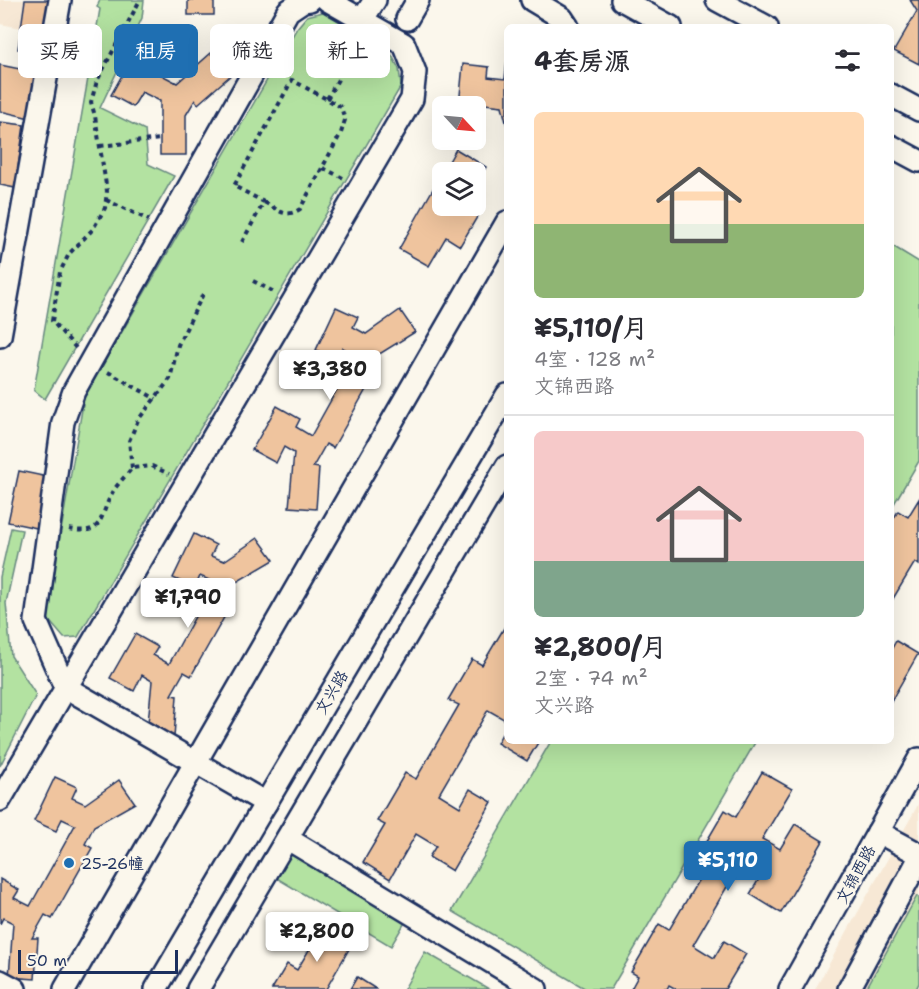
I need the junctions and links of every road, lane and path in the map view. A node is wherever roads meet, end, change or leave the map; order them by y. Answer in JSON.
{"nodes":[{"id":1,"x":60,"y":0,"type":"edge"},
{"id":2,"x":140,"y":0,"type":"edge"},
{"id":3,"x":310,"y":0,"type":"edge"},
{"id":4,"x":327,"y":0,"type":"edge"},
{"id":5,"x":375,"y":0,"type":"edge"},
{"id":6,"x":418,"y":0,"type":"edge"},
{"id":7,"x":532,"y":0,"type":"edge"},
{"id":8,"x":622,"y":0,"type":"edge"},
{"id":9,"x":728,"y":9,"type":"edge"},
{"id":10,"x":407,"y":19,"type":"dead end"},
{"id":11,"x":366,"y":22,"type":"junction"},
{"id":12,"x":566,"y":24,"type":"edge"},
{"id":13,"x":666,"y":24,"type":"edge"},
{"id":14,"x":761,"y":24,"type":"edge"},
{"id":15,"x":894,"y":96,"type":"edge"},
{"id":16,"x":327,"y":99,"type":"junction"},
{"id":17,"x":919,"y":110,"type":"edge"},
{"id":18,"x":160,"y":139,"type":"dead end"},
{"id":19,"x":100,"y":146,"type":"junction"},
{"id":20,"x":894,"y":148,"type":"edge"},
{"id":21,"x":919,"y":161,"type":"edge"},
{"id":22,"x":106,"y":200,"type":"junction"},
{"id":23,"x":264,"y":202,"type":"junction"},
{"id":24,"x":504,"y":227,"type":"edge"},
{"id":25,"x":166,"y":228,"type":"junction"},
{"id":26,"x":242,"y":242,"type":"dead end"},
{"id":27,"x":204,"y":292,"type":"dead end"},
{"id":28,"x":0,"y":336,"type":"edge"},
{"id":29,"x":90,"y":362,"type":"junction"},
{"id":30,"x":156,"y":399,"type":"junction"},
{"id":31,"x":504,"y":400,"type":"edge"},
{"id":32,"x":132,"y":468,"type":"junction"},
{"id":33,"x":504,"y":471,"type":"edge"},
{"id":34,"x":186,"y":483,"type":"junction"},
{"id":35,"x":49,"y":525,"type":"junction"},
{"id":36,"x":65,"y":687,"type":"junction"},
{"id":37,"x":919,"y":759,"type":"edge"},
{"id":38,"x":195,"y":761,"type":"junction"},
{"id":39,"x":0,"y":800,"type":"edge"},
{"id":40,"x":266,"y":803,"type":"junction"},
{"id":41,"x":878,"y":832,"type":"junction"},
{"id":42,"x":288,"y":839,"type":"junction"},
{"id":43,"x":919,"y":854,"type":"edge"},
{"id":44,"x":919,"y":859,"type":"edge"},
{"id":45,"x":0,"y":981,"type":"edge"},
{"id":46,"x":15,"y":989,"type":"edge"},
{"id":47,"x":65,"y":989,"type":"edge"},
{"id":48,"x":156,"y":989,"type":"edge"},
{"id":49,"x":198,"y":989,"type":"edge"},
{"id":50,"x":536,"y":989,"type":"edge"},
{"id":51,"x":790,"y":989,"type":"edge"},
{"id":52,"x":849,"y":989,"type":"edge"}],
"edges":[{"from":1,"to":28,"type":"street"},
{"from":2,"to":19,"type":"path"},
{"from":3,"to":25,"type":"street"},
{"from":4,"to":11,"type":"street"},
{"from":5,"to":11,"type":"street"},
{"from":6,"to":10,"type":"street"},
{"from":7,"to":12,"type":"street"},
{"from":8,"to":13,"type":"street"},
{"from":9,"to":14,"type":"street"},
{"from":11,"to":16,"type":"path"},
{"from":11,"to":34,"type":"street"},
{"from":15,"to":17,"type":"street"},
{"from":16,"to":23,"type":"path"},
{"from":16,"to":23,"type":"path"},
{"from":18,"to":19,"type":"path"},
{"from":19,"to":22,"type":"path"},
{"from":20,"to":21,"type":"street"},
{"from":22,"to":25,"type":"path"},
{"from":22,"to":29,"type":"path"},
{"from":23,"to":26,"type":"path"},
{"from":24,"to":38,"type":"street"},
{"from":25,"to":29,"type":"street"},
{"from":27,"to":30,"type":"path"},
{"from":29,"to":30,"type":"path"},
{"from":29,"to":35,"type":"street"},
{"from":30,"to":32,"type":"path"},
{"from":31,"to":40,"type":"street","name":"文兴路"},
{"from":32,"to":34,"type":"path"},
{"from":32,"to":35,"type":"path"},
{"from":33,"to":42,"type":"street"},
{"from":34,"to":36,"type":"street"},
{"from":35,"to":36,"type":"street"},
{"from":36,"to":38,"type":"street"},
{"from":36,"to":39,"type":"street"},
{"from":37,"to":41,"type":"street","name":"文锦西路"},
{"from":38,"to":40,"type":"street"},
{"from":38,"to":47,"type":"street"},
{"from":40,"to":48,"type":"street","name":"文兴路"},
{"from":41,"to":43,"type":"street"},
{"from":41,"to":51,"type":"street","name":"文锦西路"},
{"from":42,"to":49,"type":"street"},
{"from":42,"to":50,"type":"street"},
{"from":44,"to":52,"type":"street"},
{"from":45,"to":46,"type":"street"}]}
